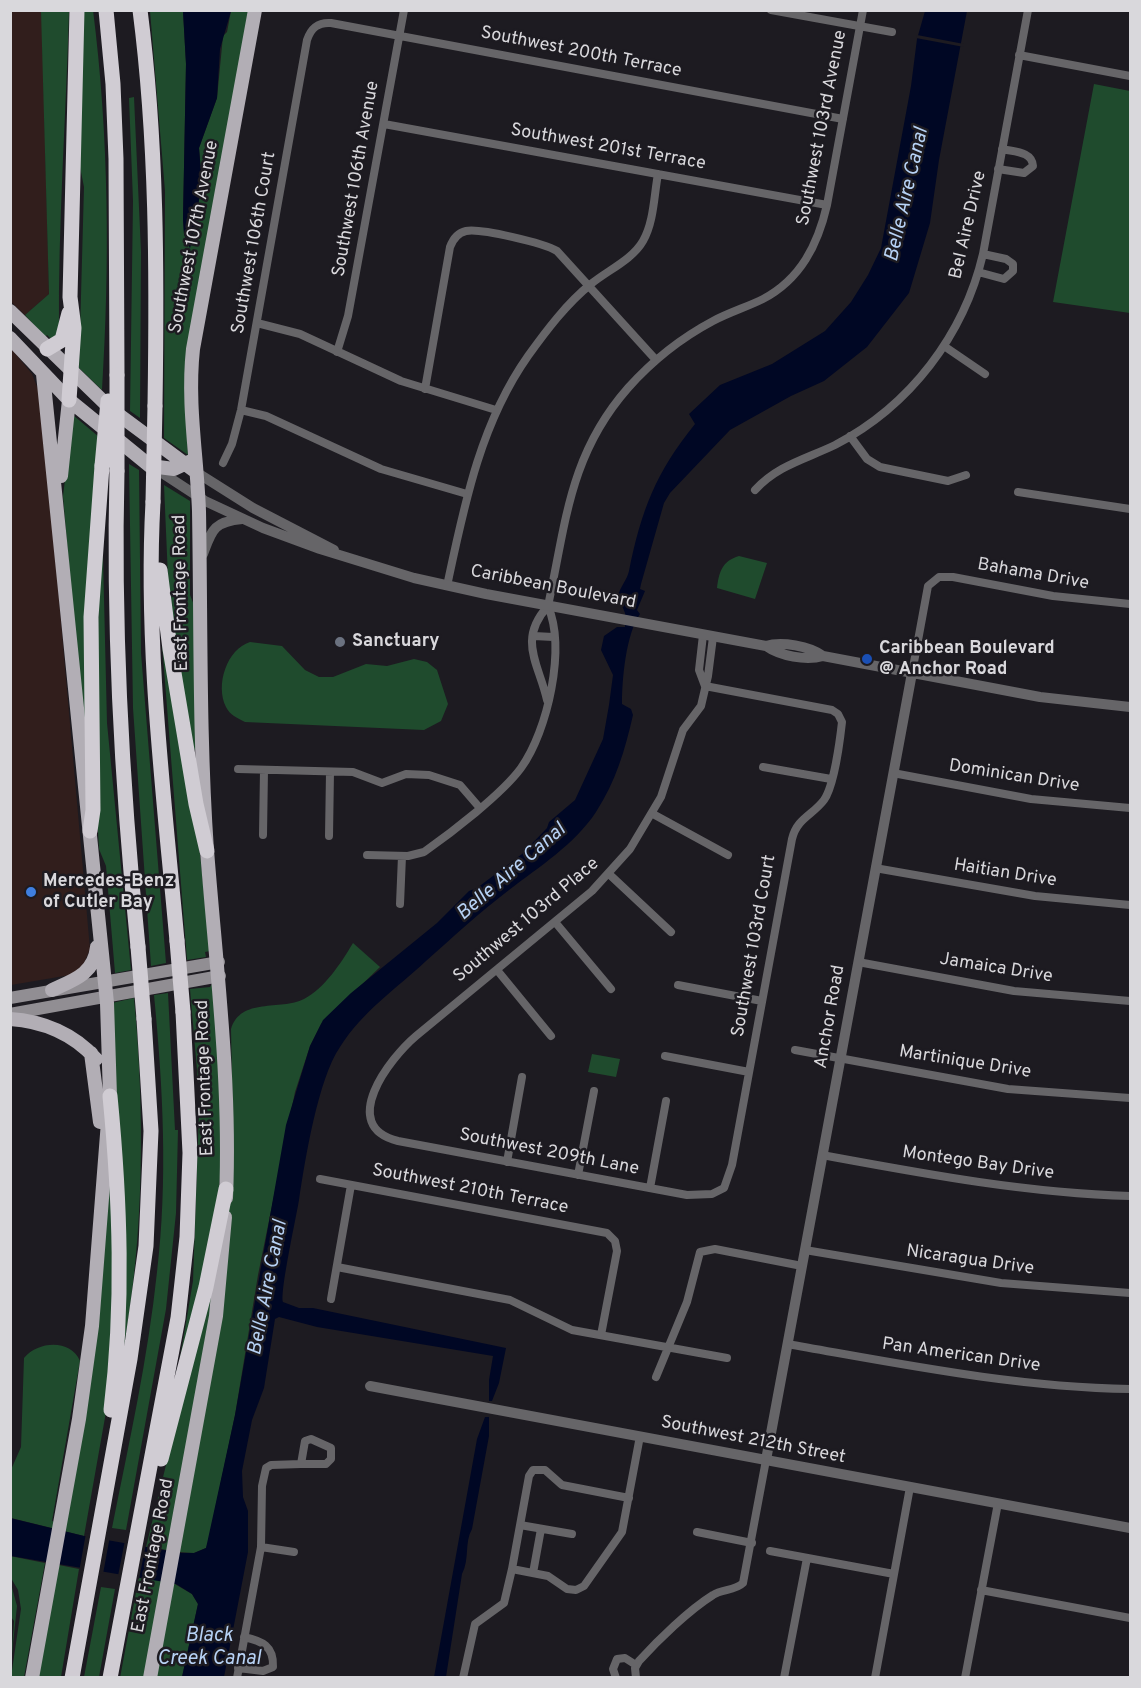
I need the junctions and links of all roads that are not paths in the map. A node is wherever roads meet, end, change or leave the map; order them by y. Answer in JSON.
{"nodes":[{"id":1,"x":77,"y":10,"type":"edge"},
{"id":2,"x":106,"y":10,"type":"edge"},
{"id":3,"x":140,"y":10,"type":"edge"},
{"id":4,"x":255,"y":10,"type":"edge"},
{"id":5,"x":404,"y":10,"type":"edge"},
{"id":6,"x":771,"y":10,"type":"edge"},
{"id":7,"x":863,"y":10,"type":"edge"},
{"id":8,"x":1028,"y":10,"type":"edge"},
{"id":9,"x":314,"y":27,"type":"joint"},
{"id":10,"x":860,"y":27,"type":"junction"},
{"id":11,"x":892,"y":32,"type":"dead end"},
{"id":12,"x":400,"y":36,"type":"junction"},
{"id":13,"x":1019,"y":55,"type":"junction"},
{"id":14,"x":1131,"y":76,"type":"edge"},
{"id":15,"x":843,"y":119,"type":"junction"},
{"id":16,"x":384,"y":124,"type":"junction"},
{"id":17,"x":1002,"y":149,"type":"junction"},
{"id":18,"x":998,"y":169,"type":"junction"},
{"id":19,"x":658,"y":174,"type":"junction"},
{"id":20,"x":827,"y":205,"type":"junction"},
{"id":21,"x":983,"y":254,"type":"junction"},
{"id":22,"x":978,"y":272,"type":"junction"},
{"id":23,"x":590,"y":285,"type":"junction"},
{"id":24,"x":70,"y":310,"type":"junction"},
{"id":25,"x":10,"y":311,"type":"edge"},
{"id":26,"x":257,"y":323,"type":"junction"},
{"id":27,"x":10,"y":338,"type":"edge"},
{"id":28,"x":944,"y":346,"type":"junction"},
{"id":29,"x":47,"y":349,"type":"junction"},
{"id":30,"x":337,"y":352,"type":"junction"},
{"id":31,"x":656,"y":360,"type":"junction"},
{"id":32,"x":44,"y":374,"type":"junction"},
{"id":33,"x":72,"y":374,"type":"junction"},
{"id":34,"x":985,"y":374,"type":"dead end"},
{"id":35,"x":425,"y":389,"type":"junction"},
{"id":36,"x":69,"y":400,"type":"junction"},
{"id":37,"x":111,"y":409,"type":"junction"},
{"id":38,"x":241,"y":410,"type":"junction"},
{"id":39,"x":496,"y":410,"type":"junction"},
{"id":40,"x":850,"y":436,"type":"junction"},
{"id":41,"x":223,"y":463,"type":"dead end"},
{"id":42,"x":192,"y":464,"type":"junction"},
{"id":43,"x":150,"y":466,"type":"junction"},
{"id":44,"x":110,"y":469,"type":"junction"},
{"id":45,"x":966,"y":476,"type":"dead end"},
{"id":46,"x":755,"y":490,"type":"dead end"},
{"id":47,"x":1018,"y":492,"type":"dead end"},
{"id":48,"x":467,"y":494,"type":"junction"},
{"id":49,"x":198,"y":496,"type":"junction"},
{"id":50,"x":58,"y":502,"type":"junction"},
{"id":51,"x":153,"y":502,"type":"junction"},
{"id":52,"x":1131,"y":509,"type":"edge"},
{"id":53,"x":242,"y":519,"type":"junction"},
{"id":54,"x":337,"y":552,"type":"junction"},
{"id":55,"x":200,"y":563,"type":"junction"},
{"id":56,"x":932,"y":581,"type":"joint"},
{"id":57,"x":447,"y":586,"type":"junction"},
{"id":58,"x":1131,"y":604,"type":"edge"},
{"id":59,"x":548,"y":606,"type":"junction"},
{"id":60,"x":534,"y":636,"type":"junction"},
{"id":61,"x":708,"y":636,"type":"junction"},
{"id":62,"x":553,"y":637,"type":"junction"},
{"id":63,"x":912,"y":673,"type":"junction"},
{"id":64,"x":705,"y":686,"type":"junction"},
{"id":65,"x":547,"y":700,"type":"junction"},
{"id":66,"x":1129,"y":706,"type":"edge"},
{"id":67,"x":763,"y":767,"type":"dead end"},
{"id":68,"x":238,"y":769,"type":"dead end"},
{"id":69,"x":264,"y":770,"type":"junction"},
{"id":70,"x":330,"y":772,"type":"junction"},
{"id":71,"x":893,"y":773,"type":"junction"},
{"id":72,"x":831,"y":780,"type":"junction"},
{"id":73,"x":479,"y":807,"type":"junction"},
{"id":74,"x":1131,"y":808,"type":"edge"},
{"id":75,"x":653,"y":814,"type":"junction"},
{"id":76,"x":90,"y":831,"type":"junction"},
{"id":77,"x":263,"y":835,"type":"dead end"},
{"id":78,"x":329,"y":836,"type":"dead end"},
{"id":79,"x":207,"y":851,"type":"junction"},
{"id":80,"x":367,"y":855,"type":"dead end"},
{"id":81,"x":728,"y":855,"type":"dead end"},
{"id":82,"x":402,"y":856,"type":"junction"},
{"id":83,"x":875,"y":868,"type":"junction"},
{"id":84,"x":609,"y":874,"type":"junction"},
{"id":85,"x":400,"y":904,"type":"dead end"},
{"id":86,"x":1131,"y":905,"type":"edge"},
{"id":87,"x":555,"y":922,"type":"junction"},
{"id":88,"x":671,"y":932,"type":"dead end"},
{"id":89,"x":99,"y":936,"type":"junction"},
{"id":90,"x":219,"y":962,"type":"junction"},
{"id":91,"x":858,"y":962,"type":"junction"},
{"id":92,"x":497,"y":970,"type":"junction"},
{"id":93,"x":220,"y":976,"type":"junction"},
{"id":94,"x":104,"y":982,"type":"junction"},
{"id":95,"x":678,"y":985,"type":"dead end"},
{"id":96,"x":610,"y":989,"type":"dead end"},
{"id":97,"x":52,"y":990,"type":"junction"},
{"id":98,"x":106,"y":997,"type":"junction"},
{"id":99,"x":10,"y":998,"type":"edge"},
{"id":100,"x":762,"y":1001,"type":"junction"},
{"id":101,"x":1131,"y":1001,"type":"edge"},
{"id":102,"x":10,"y":1017,"type":"edge"},
{"id":103,"x":551,"y":1036,"type":"dead end"},
{"id":104,"x":795,"y":1050,"type":"dead end"},
{"id":105,"x":91,"y":1053,"type":"junction"},
{"id":106,"x":665,"y":1056,"type":"dead end"},
{"id":107,"x":840,"y":1059,"type":"junction"},
{"id":108,"x":749,"y":1072,"type":"junction"},
{"id":109,"x":109,"y":1074,"type":"junction"},
{"id":110,"x":522,"y":1077,"type":"dead end"},
{"id":111,"x":594,"y":1090,"type":"dead end"},
{"id":112,"x":110,"y":1096,"type":"junction"},
{"id":113,"x":1131,"y":1098,"type":"edge"},
{"id":114,"x":666,"y":1101,"type":"dead end"},
{"id":115,"x":378,"y":1130,"type":"joint"},
{"id":116,"x":822,"y":1155,"type":"junction"},
{"id":117,"x":507,"y":1162,"type":"junction"},
{"id":118,"x":578,"y":1175,"type":"junction"},
{"id":119,"x":320,"y":1179,"type":"dead end"},
{"id":120,"x":102,"y":1182,"type":"junction"},
{"id":121,"x":351,"y":1185,"type":"junction"},
{"id":122,"x":650,"y":1188,"type":"junction"},
{"id":123,"x":226,"y":1190,"type":"junction"},
{"id":124,"x":718,"y":1192,"type":"joint"},
{"id":125,"x":1131,"y":1196,"type":"edge"},
{"id":126,"x":806,"y":1250,"type":"junction"},
{"id":127,"x":802,"y":1266,"type":"junction"},
{"id":128,"x":337,"y":1267,"type":"junction"},
{"id":129,"x":1131,"y":1293,"type":"edge"},
{"id":130,"x":331,"y":1299,"type":"dead end"},
{"id":131,"x":601,"y":1335,"type":"junction"},
{"id":132,"x":787,"y":1344,"type":"junction"},
{"id":133,"x":668,"y":1347,"type":"junction"},
{"id":134,"x":727,"y":1358,"type":"dead end"},
{"id":135,"x":656,"y":1377,"type":"dead end"},
{"id":136,"x":370,"y":1386,"type":"dead end"},
{"id":137,"x":1131,"y":1389,"type":"edge"},
{"id":138,"x":640,"y":1436,"type":"junction"},
{"id":139,"x":766,"y":1460,"type":"junction"},
{"id":140,"x":301,"y":1464,"type":"dead end"},
{"id":141,"x":910,"y":1487,"type":"junction"},
{"id":142,"x":629,"y":1498,"type":"junction"},
{"id":143,"x":102,"y":1501,"type":"junction"},
{"id":144,"x":998,"y":1503,"type":"junction"},
{"id":145,"x":143,"y":1506,"type":"junction"},
{"id":146,"x":520,"y":1525,"type":"junction"},
{"id":147,"x":1131,"y":1528,"type":"edge"},
{"id":148,"x":541,"y":1529,"type":"junction"},
{"id":149,"x":697,"y":1533,"type":"dead end"},
{"id":150,"x":572,"y":1534,"type":"dead end"},
{"id":151,"x":752,"y":1543,"type":"junction"},
{"id":152,"x":261,"y":1547,"type":"junction"},
{"id":153,"x":770,"y":1551,"type":"dead end"},
{"id":154,"x":294,"y":1552,"type":"dead end"},
{"id":155,"x":807,"y":1558,"type":"junction"},
{"id":156,"x":512,"y":1569,"type":"junction"},
{"id":157,"x":533,"y":1573,"type":"junction"},
{"id":158,"x":894,"y":1575,"type":"junction"},
{"id":159,"x":981,"y":1590,"type":"junction"},
{"id":160,"x":1131,"y":1618,"type":"edge"},
{"id":161,"x":244,"y":1637,"type":"junction"},
{"id":162,"x":636,"y":1665,"type":"junction"},
{"id":163,"x":238,"y":1668,"type":"junction"},
{"id":164,"x":32,"y":1677,"type":"edge"},
{"id":165,"x":72,"y":1677,"type":"edge"},
{"id":166,"x":110,"y":1677,"type":"edge"},
{"id":167,"x":150,"y":1677,"type":"edge"},
{"id":168,"x":237,"y":1677,"type":"edge"},
{"id":169,"x":463,"y":1677,"type":"edge"},
{"id":170,"x":616,"y":1677,"type":"edge"},
{"id":171,"x":635,"y":1677,"type":"edge"},
{"id":172,"x":784,"y":1677,"type":"edge"},
{"id":173,"x":875,"y":1677,"type":"edge"},
{"id":174,"x":965,"y":1677,"type":"edge"}],
"edges":[{"from":1,"to":24,"type":"highway"},
{"from":2,"to":44,"type":"highway","bridge":true},
{"from":3,"to":51,"type":"highway","bridge":true},
{"from":4,"to":42,"type":"main road","name":"Southwest 107th Avenue"},
{"from":5,"to":12,"type":"street","name":"Southwest 106th Avenue"},
{"from":6,"to":10,"type":"street"},
{"from":7,"to":10,"type":"street","name":"Southwest 103rd Avenue"},
{"from":8,"to":13,"type":"street","name":"Bel Aire Drive"},
{"from":9,"to":12,"type":"street","name":"Southwest 200th Terrace"},
{"from":9,"to":26,"type":"street","name":"Southwest 106th Court"},
{"from":10,"to":11,"type":"street"},
{"from":10,"to":15,"type":"street","name":"Southwest 103rd Avenue"},
{"from":12,"to":15,"type":"street","name":"Southwest 200th Terrace"},
{"from":12,"to":16,"type":"street","name":"Southwest 106th Avenue"},
{"from":13,"to":14,"type":"street"},
{"from":13,"to":17,"type":"street","name":"Bel Aire Drive"},
{"from":15,"to":20,"type":"street","name":"Southwest 103rd Avenue"},
{"from":16,"to":19,"type":"street","name":"Southwest 201st Terrace"},
{"from":16,"to":30,"type":"street","name":"Southwest 106th Avenue"},
{"from":17,"to":18,"type":"street","name":"Bel Aire Drive"},
{"from":17,"to":18,"type":"street"},
{"from":18,"to":21,"type":"street","name":"Bel Aire Drive"},
{"from":19,"to":20,"type":"street","name":"Southwest 201st Terrace"},
{"from":19,"to":23,"type":"street"},
{"from":20,"to":31,"type":"street","name":"Southwest 103rd Avenue"},
{"from":21,"to":22,"type":"street","name":"Bel Aire Drive"},
{"from":21,"to":22,"type":"street"},
{"from":22,"to":28,"type":"street","name":"Bel Aire Drive"},
{"from":23,"to":31,"type":"street"},
{"from":23,"to":35,"type":"street"},
{"from":23,"to":39,"type":"street"},
{"from":24,"to":29,"type":"highway"},
{"from":24,"to":33,"type":"highway"},
{"from":25,"to":29,"type":"main road","name":"Caribbean Boulevard"},
{"from":26,"to":30,"type":"street"},
{"from":26,"to":38,"type":"street","name":"Southwest 106th Court"},
{"from":27,"to":32,"type":"main road","name":"Caribbean Boulevard"},
{"from":28,"to":34,"type":"street"},
{"from":28,"to":40,"type":"street","name":"Bel Aire Drive"},
{"from":29,"to":33,"type":"main road","name":"Caribbean Boulevard"},
{"from":30,"to":35,"type":"street"},
{"from":31,"to":59,"type":"street","name":"Southwest 103rd Avenue"},
{"from":32,"to":36,"type":"main road","name":"Caribbean Boulevard"},
{"from":32,"to":50,"type":"main road"},
{"from":33,"to":36,"type":"highway"},
{"from":33,"to":37,"type":"main road","name":"Caribbean Boulevard"},
{"from":35,"to":39,"type":"street"},
{"from":36,"to":37,"type":"main road"},
{"from":36,"to":43,"type":"main road","name":"Caribbean Boulevard"},
{"from":36,"to":50,"type":"main road"},
{"from":37,"to":42,"type":"main road","name":"Caribbean Boulevard"},
{"from":38,"to":41,"type":"street","name":"Southwest 106th Court"},
{"from":38,"to":48,"type":"street"},
{"from":39,"to":48,"type":"street"},
{"from":40,"to":45,"type":"street"},
{"from":40,"to":46,"type":"street","name":"Bel Aire Drive"},
{"from":42,"to":43,"type":"main road"},
{"from":42,"to":49,"type":"main road","name":"East Frontage Road"},
{"from":42,"to":54,"type":"street","name":"Caribbean Boulevard"},
{"from":43,"to":49,"type":"street","name":"Caribbean Boulevard"},
{"from":44,"to":76,"type":"highway"},
{"from":44,"to":143,"type":"highway","bridge":true},
{"from":47,"to":52,"type":"street"},
{"from":48,"to":57,"type":"street"},
{"from":49,"to":53,"type":"street","name":"Caribbean Boulevard"},
{"from":49,"to":55,"type":"main road","name":"East Frontage Road"},
{"from":50,"to":76,"type":"main road"},
{"from":51,"to":79,"type":"highway"},
{"from":51,"to":145,"type":"highway","bridge":true},
{"from":53,"to":54,"type":"street","name":"Caribbean Boulevard"},
{"from":53,"to":55,"type":"street"},
{"from":54,"to":57,"type":"street","name":"Caribbean Boulevard"},
{"from":55,"to":79,"type":"main road","name":"East Frontage Road"},
{"from":56,"to":58,"type":"street","name":"Bahama Drive"},
{"from":56,"to":63,"type":"street","name":"Anchor Road"},
{"from":57,"to":59,"type":"street","name":"Caribbean Boulevard"},
{"from":59,"to":60,"type":"street","name":"Southwest 103rd Avenue"},
{"from":59,"to":61,"type":"street","name":"Caribbean Boulevard"},
{"from":59,"to":62,"type":"street","name":"Southwest 103rd Avenue"},
{"from":60,"to":62,"type":"street"},
{"from":60,"to":65,"type":"street","name":"Southwest 103rd Avenue"},
{"from":61,"to":63,"type":"street","name":"Caribbean Boulevard"},
{"from":61,"to":64,"type":"street","name":"Southwest 103rd Place"},
{"from":62,"to":65,"type":"street","name":"Southwest 103rd Avenue"},
{"from":63,"to":66,"type":"street","name":"Caribbean Boulevard"},
{"from":63,"to":71,"type":"street","name":"Anchor Road"},
{"from":64,"to":72,"type":"street","name":"Southwest 103rd Court"},
{"from":64,"to":75,"type":"street","name":"Southwest 103rd Place"},
{"from":65,"to":73,"type":"street","name":"Southwest 103rd Avenue"},
{"from":67,"to":72,"type":"street"},
{"from":68,"to":69,"type":"street"},
{"from":69,"to":70,"type":"street"},
{"from":69,"to":77,"type":"street"},
{"from":70,"to":73,"type":"street"},
{"from":70,"to":78,"type":"street"},
{"from":71,"to":74,"type":"street","name":"Dominican Drive"},
{"from":71,"to":83,"type":"street","name":"Anchor Road"},
{"from":72,"to":100,"type":"street","name":"Southwest 103rd Court"},
{"from":73,"to":82,"type":"street","name":"Southwest 103rd Avenue"},
{"from":75,"to":81,"type":"street"},
{"from":75,"to":84,"type":"street","name":"Southwest 103rd Place"},
{"from":76,"to":89,"type":"main road"},
{"from":79,"to":90,"type":"main road","name":"East Frontage Road"},
{"from":80,"to":82,"type":"street"},
{"from":82,"to":85,"type":"street"},
{"from":83,"to":86,"type":"street","name":"Haitian Drive"},
{"from":83,"to":91,"type":"street","name":"Anchor Road"},
{"from":84,"to":87,"type":"street","name":"Southwest 103rd Place"},
{"from":84,"to":88,"type":"street"},
{"from":87,"to":92,"type":"street","name":"Southwest 103rd Place"},
{"from":87,"to":96,"type":"street"},
{"from":89,"to":94,"type":"main road"},
{"from":89,"to":97,"type":"main road"},
{"from":90,"to":93,"type":"main road","name":"East Frontage Road"},
{"from":90,"to":94,"type":"main road"},
{"from":91,"to":101,"type":"street","name":"Jamaica Drive"},
{"from":91,"to":107,"type":"street","name":"Anchor Road"},
{"from":92,"to":103,"type":"street"},
{"from":92,"to":115,"type":"street","name":"Southwest 103rd Place"},
{"from":93,"to":98,"type":"main road"},
{"from":93,"to":123,"type":"main road","name":"East Frontage Road"},
{"from":94,"to":97,"type":"main road"},
{"from":94,"to":98,"type":"main road"},
{"from":95,"to":100,"type":"street"},
{"from":97,"to":99,"type":"main road"},
{"from":98,"to":102,"type":"main road"},
{"from":98,"to":109,"type":"main road"},
{"from":100,"to":108,"type":"street","name":"Southwest 103rd Court"},
{"from":102,"to":105,"type":"main road"},
{"from":104,"to":107,"type":"street","name":"Martinique Drive"},
{"from":105,"to":109,"type":"main road"},
{"from":105,"to":120,"type":"main road"},
{"from":106,"to":108,"type":"street"},
{"from":107,"to":113,"type":"street","name":"Martinique Drive"},
{"from":107,"to":116,"type":"street","name":"Anchor Road"},
{"from":108,"to":124,"type":"street","name":"Southwest 103rd Court"},
{"from":109,"to":112,"type":"main road"},
{"from":110,"to":117,"type":"street"},
{"from":111,"to":118,"type":"street"},
{"from":112,"to":120,"type":"main road"},
{"from":112,"to":143,"type":"highway"},
{"from":114,"to":122,"type":"street"},
{"from":115,"to":117,"type":"street","name":"Southwest 209th Lane"},
{"from":116,"to":125,"type":"street","name":"Montego Bay Drive"},
{"from":116,"to":126,"type":"street","name":"Anchor Road"},
{"from":117,"to":118,"type":"street","name":"Southwest 209th Lane"},
{"from":118,"to":122,"type":"street","name":"Southwest 209th Lane"},
{"from":119,"to":121,"type":"street","name":"Southwest 210th Terrace"},
{"from":120,"to":164,"type":"main road"},
{"from":121,"to":128,"type":"street"},
{"from":121,"to":131,"type":"street","name":"Southwest 210th Terrace"},
{"from":122,"to":124,"type":"street","name":"Southwest 209th Lane"},
{"from":123,"to":145,"type":"highway"},
{"from":123,"to":167,"type":"main road","name":"East Frontage Road"},
{"from":126,"to":127,"type":"street","name":"Anchor Road"},
{"from":126,"to":129,"type":"street","name":"Nicaragua Drive"},
{"from":127,"to":132,"type":"street","name":"Anchor Road"},
{"from":127,"to":133,"type":"street"},
{"from":128,"to":130,"type":"street"},
{"from":128,"to":131,"type":"street"},
{"from":131,"to":133,"type":"street"},
{"from":132,"to":137,"type":"street","name":"Pan American Drive"},
{"from":132,"to":139,"type":"street","name":"Anchor Road"},
{"from":133,"to":134,"type":"street"},
{"from":133,"to":135,"type":"street"},
{"from":136,"to":138,"type":"street","name":"Southwest 212th Street"},
{"from":138,"to":139,"type":"street","name":"Southwest 212th Street"},
{"from":138,"to":142,"type":"street"},
{"from":139,"to":141,"type":"street","name":"Southwest 212th Street"},
{"from":139,"to":151,"type":"street"},
{"from":140,"to":152,"type":"street"},
{"from":141,"to":144,"type":"street","name":"Southwest 212th Street"},
{"from":141,"to":158,"type":"street"},
{"from":142,"to":146,"type":"street"},
{"from":142,"to":157,"type":"street"},
{"from":143,"to":165,"type":"highway"},
{"from":144,"to":147,"type":"street","name":"Southwest 212th Street"},
{"from":144,"to":159,"type":"street"},
{"from":145,"to":166,"type":"highway"},
{"from":146,"to":148,"type":"street"},
{"from":146,"to":156,"type":"street"},
{"from":148,"to":150,"type":"street"},
{"from":148,"to":157,"type":"street"},
{"from":149,"to":151,"type":"street"},
{"from":151,"to":162,"type":"street"},
{"from":152,"to":154,"type":"street"},
{"from":152,"to":161,"type":"street"},
{"from":153,"to":155,"type":"street"},
{"from":155,"to":158,"type":"street"},
{"from":155,"to":172,"type":"street"},
{"from":156,"to":157,"type":"street"},
{"from":156,"to":169,"type":"street"},
{"from":158,"to":173,"type":"street"},
{"from":159,"to":160,"type":"street"},
{"from":159,"to":174,"type":"street"},
{"from":161,"to":163,"type":"street"},
{"from":161,"to":163,"type":"street"},
{"from":162,"to":170,"type":"street"},
{"from":162,"to":171,"type":"street"},
{"from":163,"to":168,"type":"street"}]}
